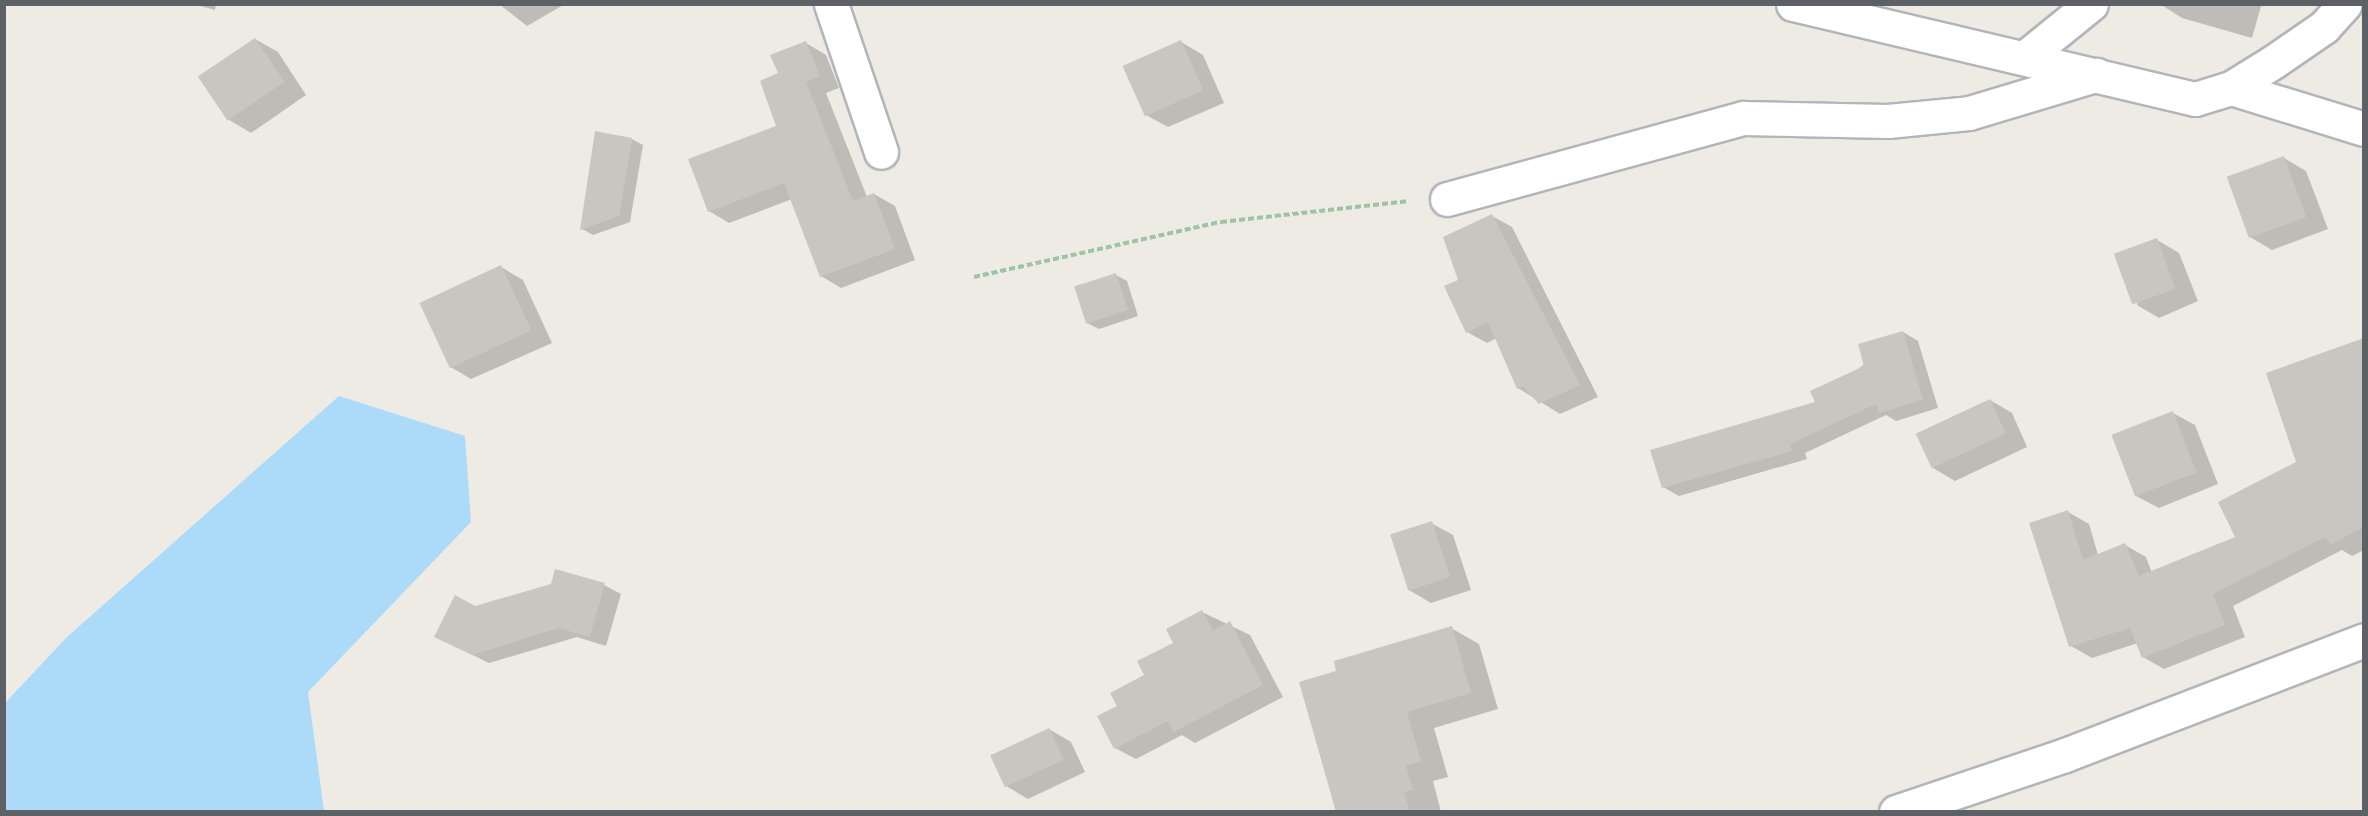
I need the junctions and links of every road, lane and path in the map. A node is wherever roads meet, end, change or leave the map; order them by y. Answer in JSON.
{"nodes":[{"id":1,"x":831,"y":4,"type":"edge"},
{"id":2,"x":1793,"y":4,"type":"edge"},
{"id":3,"x":2091,"y":4,"type":"edge"},
{"id":4,"x":2344,"y":4,"type":"edge"},
{"id":5,"x":2028,"y":55,"type":"junction"},
{"id":6,"x":2096,"y":75,"type":"junction"},
{"id":7,"x":2231,"y":88,"type":"junction"},
{"id":8,"x":2364,"y":129,"type":"edge"},
{"id":9,"x":881,"y":152,"type":"dead end"},
{"id":10,"x":1447,"y":199,"type":"joint"},
{"id":11,"x":974,"y":277,"type":"dead end"},
{"id":12,"x":2364,"y":640,"type":"edge"},
{"id":13,"x":1896,"y":812,"type":"edge"}],
"edges":[{"from":1,"to":9,"type":"street"},
{"from":2,"to":5,"type":"street"},
{"from":3,"to":5,"type":"street"},
{"from":4,"to":7,"type":"street"},
{"from":5,"to":6,"type":"street"},
{"from":6,"to":7,"type":"street"},
{"from":6,"to":10,"type":"street"},
{"from":7,"to":8,"type":"street"},
{"from":10,"to":11,"type":"path"},
{"from":12,"to":13,"type":"street"}]}
